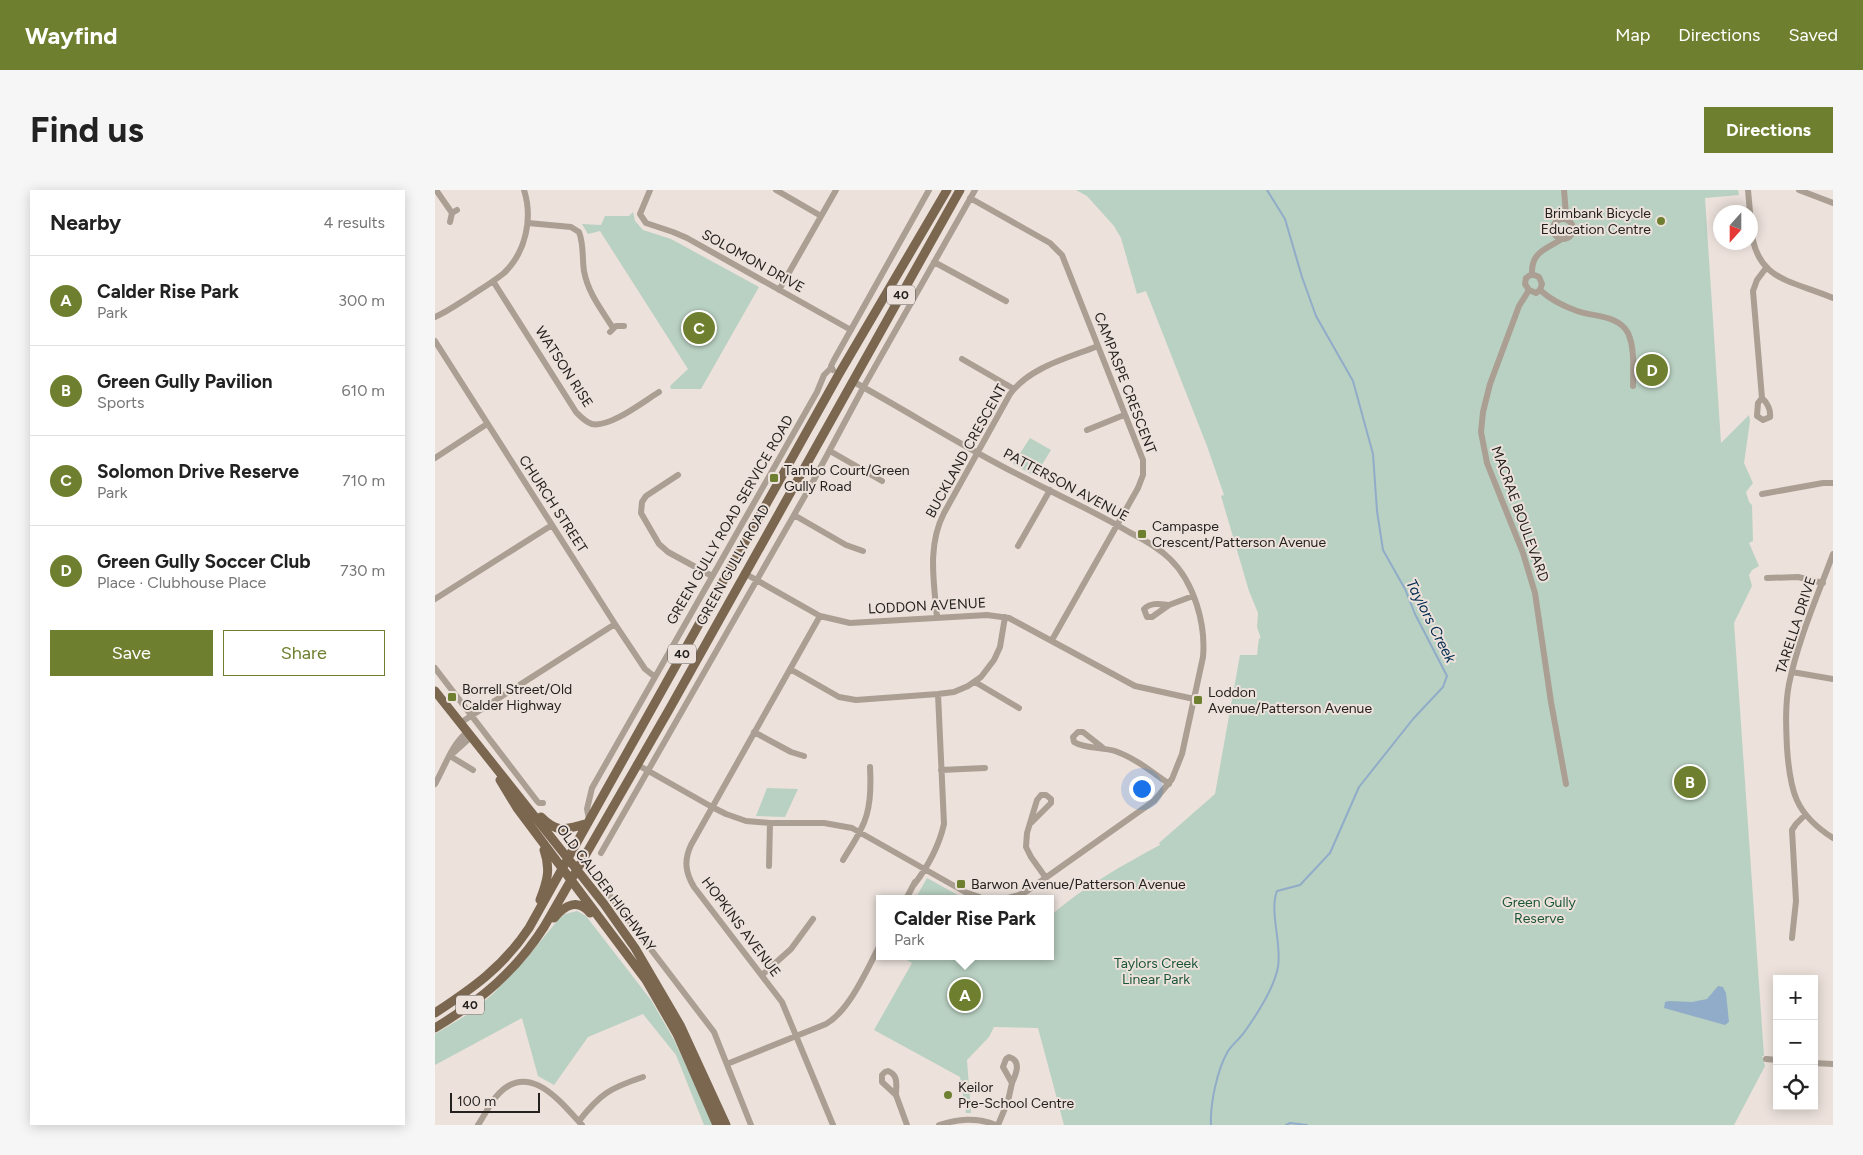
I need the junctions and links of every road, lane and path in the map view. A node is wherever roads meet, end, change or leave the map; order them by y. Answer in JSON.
{"nodes":[{"id":1,"x":436,"y":190,"type":"edge"},
{"id":2,"x":524,"y":190,"type":"edge"},
{"id":3,"x":650,"y":190,"type":"edge"},
{"id":4,"x":776,"y":190,"type":"edge"},
{"id":5,"x":836,"y":190,"type":"edge"},
{"id":6,"x":929,"y":190,"type":"edge"},
{"id":7,"x":947,"y":190,"type":"edge"},
{"id":8,"x":960,"y":190,"type":"edge"},
{"id":9,"x":975,"y":190,"type":"edge"},
{"id":10,"x":1748,"y":190,"type":"edge"},
{"id":11,"x":1800,"y":190,"type":"edge"},
{"id":12,"x":1805,"y":190,"type":"edge"},
{"id":13,"x":1564,"y":193,"type":"edge"},
{"id":14,"x":971,"y":198,"type":"junction"},
{"id":15,"x":1833,"y":203,"type":"edge"},
{"id":16,"x":1749,"y":205,"type":"edge"},
{"id":17,"x":821,"y":216,"type":"junction"},
{"id":18,"x":1558,"y":221,"type":"junction"},
{"id":19,"x":450,"y":222,"type":"dead end"},
{"id":20,"x":1569,"y":222,"type":"junction"},
{"id":21,"x":528,"y":223,"type":"junction"},
{"id":22,"x":1554,"y":232,"type":"junction"},
{"id":23,"x":1561,"y":239,"type":"junction"},
{"id":24,"x":1549,"y":246,"type":"junction"},
{"id":25,"x":1755,"y":250,"type":"edge"},
{"id":26,"x":934,"y":262,"type":"junction"},
{"id":27,"x":1766,"y":268,"type":"junction"},
{"id":28,"x":1532,"y":274,"type":"junction"},
{"id":29,"x":493,"y":282,"type":"junction"},
{"id":30,"x":779,"y":290,"type":"junction"},
{"id":31,"x":1529,"y":290,"type":"junction"},
{"id":32,"x":1540,"y":290,"type":"junction"},
{"id":33,"x":1833,"y":298,"type":"edge"},
{"id":34,"x":1006,"y":301,"type":"dead end"},
{"id":35,"x":437,"y":317,"type":"edge"},
{"id":36,"x":624,"y":326,"type":"dead end"},
{"id":37,"x":851,"y":330,"type":"junction"},
{"id":38,"x":435,"y":341,"type":"edge"},
{"id":39,"x":1098,"y":346,"type":"junction"},
{"id":40,"x":962,"y":359,"type":"dead end"},
{"id":41,"x":831,"y":368,"type":"junction"},
{"id":42,"x":839,"y":374,"type":"junction"},
{"id":43,"x":852,"y":381,"type":"junction"},
{"id":44,"x":1633,"y":386,"type":"dead end"},
{"id":45,"x":863,"y":388,"type":"junction"},
{"id":46,"x":1014,"y":388,"type":"junction"},
{"id":47,"x":659,"y":392,"type":"dead end"},
{"id":48,"x":1762,"y":398,"type":"dead end"},
{"id":49,"x":1124,"y":415,"type":"junction"},
{"id":50,"x":487,"y":424,"type":"junction"},
{"id":51,"x":1087,"y":430,"type":"dead end"},
{"id":52,"x":830,"y":451,"type":"junction"},
{"id":53,"x":979,"y":452,"type":"junction"},
{"id":54,"x":435,"y":458,"type":"edge"},
{"id":55,"x":678,"y":475,"type":"dead end"},
{"id":56,"x":882,"y":481,"type":"dead end"},
{"id":57,"x":1833,"y":483,"type":"edge"},
{"id":58,"x":1050,"y":490,"type":"junction"},
{"id":59,"x":1762,"y":494,"type":"dead end"},
{"id":60,"x":794,"y":515,"type":"junction"},
{"id":61,"x":551,"y":525,"type":"junction"},
{"id":62,"x":1117,"y":525,"type":"junction"},
{"id":63,"x":1018,"y":546,"type":"dead end"},
{"id":64,"x":863,"y":551,"type":"dead end"},
{"id":65,"x":1833,"y":554,"type":"edge"},
{"id":66,"x":721,"y":560,"type":"junction"},
{"id":67,"x":732,"y":566,"type":"junction"},
{"id":68,"x":744,"y":573,"type":"junction"},
{"id":69,"x":712,"y":576,"type":"junction"},
{"id":70,"x":1767,"y":578,"type":"dead end"},
{"id":71,"x":756,"y":580,"type":"junction"},
{"id":72,"x":1823,"y":583,"type":"junction"},
{"id":73,"x":1193,"y":596,"type":"junction"},
{"id":74,"x":435,"y":600,"type":"edge"},
{"id":75,"x":1169,"y":605,"type":"dead end"},
{"id":76,"x":820,"y":616,"type":"junction"},
{"id":77,"x":1005,"y":617,"type":"junction"},
{"id":78,"x":937,"y":618,"type":"junction"},
{"id":79,"x":615,"y":624,"type":"junction"},
{"id":80,"x":1052,"y":640,"type":"junction"},
{"id":81,"x":435,"y":668,"type":"edge"},
{"id":82,"x":790,"y":669,"type":"junction"},
{"id":83,"x":1792,"y":672,"type":"junction"},
{"id":84,"x":655,"y":677,"type":"junction"},
{"id":85,"x":1833,"y":679,"type":"edge"},
{"id":86,"x":975,"y":682,"type":"junction"},
{"id":87,"x":435,"y":691,"type":"edge"},
{"id":88,"x":938,"y":694,"type":"junction"},
{"id":89,"x":1193,"y":699,"type":"junction"},
{"id":90,"x":1019,"y":708,"type":"dead end"},
{"id":91,"x":471,"y":715,"type":"junction"},
{"id":92,"x":460,"y":723,"type":"junction"},
{"id":93,"x":754,"y":732,"type":"junction"},
{"id":94,"x":469,"y":734,"type":"junction"},
{"id":95,"x":1102,"y":747,"type":"dead end"},
{"id":96,"x":450,"y":756,"type":"junction"},
{"id":97,"x":803,"y":756,"type":"dead end"},
{"id":98,"x":487,"y":758,"type":"junction"},
{"id":99,"x":636,"y":764,"type":"junction"},
{"id":100,"x":870,"y":767,"type":"dead end"},
{"id":101,"x":985,"y":768,"type":"dead end"},
{"id":102,"x":473,"y":770,"type":"dead end"},
{"id":103,"x":648,"y":770,"type":"junction"},
{"id":104,"x":941,"y":770,"type":"junction"},
{"id":105,"x":435,"y":784,"type":"edge"},
{"id":106,"x":1169,"y":784,"type":"junction"},
{"id":107,"x":1566,"y":784,"type":"dead end"},
{"id":108,"x":521,"y":798,"type":"junction"},
{"id":109,"x":543,"y":803,"type":"dead end"},
{"id":110,"x":713,"y":807,"type":"junction"},
{"id":111,"x":1805,"y":815,"type":"junction"},
{"id":112,"x":588,"y":822,"type":"junction"},
{"id":113,"x":770,"y":823,"type":"junction"},
{"id":114,"x":1031,"y":823,"type":"dead end"},
{"id":115,"x":860,"y":832,"type":"junction"},
{"id":116,"x":1833,"y":838,"type":"edge"},
{"id":117,"x":541,"y":841,"type":"junction"},
{"id":118,"x":601,"y":853,"type":"dead end"},
{"id":119,"x":568,"y":858,"type":"junction"},
{"id":120,"x":843,"y":860,"type":"dead end"},
{"id":121,"x":769,"y":866,"type":"dead end"},
{"id":122,"x":923,"y":868,"type":"junction"},
{"id":123,"x":562,"y":870,"type":"junction"},
{"id":124,"x":577,"y":870,"type":"junction"},
{"id":125,"x":1046,"y":878,"type":"junction"},
{"id":126,"x":598,"y":880,"type":"dead end"},
{"id":127,"x":570,"y":881,"type":"junction"},
{"id":128,"x":908,"y":895,"type":"edge"},
{"id":129,"x":974,"y":895,"type":"edge"},
{"id":130,"x":1019,"y":895,"type":"edge"},
{"id":131,"x":813,"y":919,"type":"dead end"},
{"id":132,"x":529,"y":928,"type":"junction"},
{"id":133,"x":537,"y":938,"type":"junction"},
{"id":134,"x":1792,"y":938,"type":"dead end"},
{"id":135,"x":876,"y":952,"type":"edge"},
{"id":136,"x":762,"y":975,"type":"junction"},
{"id":137,"x":646,"y":980,"type":"junction"},
{"id":138,"x":435,"y":1013,"type":"edge"},
{"id":139,"x":435,"y":1028,"type":"edge"},
{"id":140,"x":796,"y":1036,"type":"junction"},
{"id":141,"x":1766,"y":1059,"type":"dead end"},
{"id":142,"x":1773,"y":1060,"type":"edge"},
{"id":143,"x":1818,"y":1063,"type":"edge"},
{"id":144,"x":727,"y":1064,"type":"junction"},
{"id":145,"x":1833,"y":1064,"type":"edge"},
{"id":146,"x":643,"y":1077,"type":"dead end"},
{"id":147,"x":1012,"y":1083,"type":"dead end"},
{"id":148,"x":895,"y":1095,"type":"dead end"},
{"id":149,"x":580,"y":1123,"type":"edge"},
{"id":150,"x":479,"y":1125,"type":"edge"},
{"id":151,"x":717,"y":1125,"type":"edge"},
{"id":152,"x":727,"y":1125,"type":"edge"},
{"id":153,"x":751,"y":1125,"type":"edge"},
{"id":154,"x":833,"y":1125,"type":"edge"},
{"id":155,"x":907,"y":1125,"type":"edge"},
{"id":156,"x":939,"y":1125,"type":"edge"},
{"id":157,"x":997,"y":1125,"type":"edge"}],
"edges":[{"from":1,"to":19,"type":"street"},
{"from":2,"to":21,"type":"street"},
{"from":3,"to":30,"type":"street","name":"SOLOMON DRIVE"},
{"from":4,"to":17,"type":"street"},
{"from":5,"to":17,"type":"street"},
{"from":6,"to":37,"type":"street","name":"GREEN GULLY ROAD SERVICE ROAD"},
{"from":7,"to":42,"type":"main road","name":"GREEN GULLY ROAD","number":"40"},
{"from":8,"to":43,"type":"main road","name":"GREEN GULLY ROAD","number":"40"},
{"from":9,"to":14,"type":"street"},
{"from":10,"to":16,"type":"street"},
{"from":11,"to":12,"type":"street"},
{"from":11,"to":15,"type":"street"},
{"from":13,"to":18,"type":"street"},
{"from":13,"to":20,"type":"street"},
{"from":14,"to":26,"type":"street"},
{"from":14,"to":39,"type":"street","name":"CAMPASPE CRESCENT"},
{"from":17,"to":30,"type":"street"},
{"from":18,"to":20,"type":"street"},
{"from":18,"to":22,"type":"street"},
{"from":20,"to":23,"type":"street"},
{"from":21,"to":29,"type":"street"},
{"from":21,"to":36,"type":"street"},
{"from":22,"to":23,"type":"street"},
{"from":22,"to":24,"type":"street"},
{"from":23,"to":24,"type":"street"},
{"from":24,"to":28,"type":"street"},
{"from":25,"to":27,"type":"street"},
{"from":26,"to":34,"type":"street"},
{"from":26,"to":45,"type":"street"},
{"from":27,"to":33,"type":"street"},
{"from":27,"to":48,"type":"street"},
{"from":28,"to":31,"type":"street"},
{"from":28,"to":32,"type":"street"},
{"from":29,"to":35,"type":"street"},
{"from":29,"to":47,"type":"street","name":"WATSON RISE"},
{"from":30,"to":37,"type":"street","name":"SOLOMON DRIVE"},
{"from":31,"to":32,"type":"street"},
{"from":31,"to":107,"type":"street","name":"MACRAE BOULEVARD"},
{"from":32,"to":44,"type":"street"},
{"from":37,"to":41,"type":"street","name":"GREEN GULLY ROAD SERVICE ROAD"},
{"from":38,"to":50,"type":"street","name":"CHURCH STREET"},
{"from":39,"to":46,"type":"street","name":"BUCKLAND CRESCENT"},
{"from":39,"to":49,"type":"street","name":"CAMPASPE CRESCENT"},
{"from":40,"to":46,"type":"street"},
{"from":41,"to":42,"type":"street"},
{"from":41,"to":66,"type":"street","name":"GREEN GULLY ROAD SERVICE ROAD"},
{"from":42,"to":43,"type":"main road"},
{"from":42,"to":67,"type":"main road","name":"GREEN GULLY ROAD","number":"40"},
{"from":43,"to":45,"type":"street","name":"PATTERSON AVENUE"},
{"from":43,"to":68,"type":"main road","name":"GREEN GULLY ROAD","number":"40"},
{"from":45,"to":52,"type":"street"},
{"from":45,"to":53,"type":"street","name":"PATTERSON AVENUE"},
{"from":46,"to":53,"type":"street","name":"BUCKLAND CRESCENT"},
{"from":49,"to":51,"type":"street"},
{"from":49,"to":62,"type":"street","name":"CAMPASPE CRESCENT"},
{"from":50,"to":54,"type":"street"},
{"from":50,"to":61,"type":"street","name":"CHURCH STREET"},
{"from":52,"to":56,"type":"street"},
{"from":52,"to":60,"type":"street"},
{"from":53,"to":58,"type":"street","name":"PATTERSON AVENUE"},
{"from":53,"to":78,"type":"street","name":"BUCKLAND CRESCENT"},
{"from":55,"to":69,"type":"street"},
{"from":57,"to":59,"type":"street"},
{"from":58,"to":62,"type":"street","name":"PATTERSON AVENUE"},
{"from":58,"to":63,"type":"street"},
{"from":60,"to":64,"type":"street"},
{"from":60,"to":71,"type":"street"},
{"from":61,"to":74,"type":"street"},
{"from":61,"to":79,"type":"street","name":"CHURCH STREET"},
{"from":62,"to":73,"type":"street","name":"PATTERSON AVENUE"},
{"from":62,"to":80,"type":"street","name":"CAMPASPE CRESCENT"},
{"from":65,"to":72,"type":"street","name":"TARELLA DRIVE"},
{"from":66,"to":67,"type":"street"},
{"from":66,"to":69,"type":"street","name":"GREEN GULLY ROAD SERVICE ROAD"},
{"from":67,"to":68,"type":"main road"},
{"from":67,"to":112,"type":"main road","name":"GREEN GULLY ROAD","number":"40"},
{"from":68,"to":71,"type":"street","name":"LODDON AVENUE"},
{"from":68,"to":99,"type":"main road","name":"GREEN GULLY ROAD","number":"40"},
{"from":69,"to":84,"type":"street","name":"GREEN GULLY ROAD SERVICE ROAD"},
{"from":70,"to":72,"type":"street"},
{"from":71,"to":76,"type":"street","name":"LODDON AVENUE"},
{"from":71,"to":103,"type":"street"},
{"from":72,"to":83,"type":"street","name":"TARELLA DRIVE"},
{"from":73,"to":75,"type":"street"},
{"from":73,"to":89,"type":"street","name":"PATTERSON AVENUE"},
{"from":76,"to":78,"type":"street","name":"LODDON AVENUE"},
{"from":76,"to":82,"type":"street","name":"HOPKINS AVENUE"},
{"from":77,"to":78,"type":"street","name":"LODDON AVENUE"},
{"from":77,"to":80,"type":"street","name":"LODDON AVENUE"},
{"from":77,"to":86,"type":"street"},
{"from":79,"to":84,"type":"street","name":"CHURCH STREET"},
{"from":79,"to":91,"type":"street"},
{"from":80,"to":89,"type":"street","name":"LODDON AVENUE"},
{"from":81,"to":91,"type":"street"},
{"from":82,"to":88,"type":"street"},
{"from":82,"to":93,"type":"street","name":"HOPKINS AVENUE"},
{"from":83,"to":85,"type":"street"},
{"from":83,"to":111,"type":"street","name":"TARELLA DRIVE"},
{"from":84,"to":112,"type":"street","name":"GREEN GULLY ROAD SERVICE ROAD"},
{"from":86,"to":88,"type":"street"},
{"from":86,"to":90,"type":"street"},
{"from":87,"to":92,"type":"main road","name":"OLD CALDER HIGHWAY"},
{"from":88,"to":104,"type":"street"},
{"from":89,"to":106,"type":"street","name":"PATTERSON AVENUE"},
{"from":91,"to":92,"type":"street"},
{"from":91,"to":109,"type":"street"},
{"from":92,"to":94,"type":"main road","name":"OLD CALDER HIGHWAY"},
{"from":93,"to":97,"type":"street"},
{"from":93,"to":110,"type":"street","name":"HOPKINS AVENUE"},
{"from":94,"to":96,"type":"street"},
{"from":94,"to":98,"type":"main road","name":"OLD CALDER HIGHWAY"},
{"from":95,"to":106,"type":"street"},
{"from":96,"to":102,"type":"street"},
{"from":96,"to":105,"type":"street"},
{"from":98,"to":108,"type":"main road","name":"OLD CALDER HIGHWAY"},
{"from":98,"to":117,"type":"main road","name":"OLD CALDER HIGHWAY"},
{"from":99,"to":103,"type":"street"},
{"from":99,"to":124,"type":"main road","name":"GREEN GULLY ROAD","number":"40"},
{"from":100,"to":115,"type":"street"},
{"from":101,"to":104,"type":"street"},
{"from":103,"to":110,"type":"street"},
{"from":103,"to":118,"type":"street"},
{"from":104,"to":122,"type":"street"},
{"from":106,"to":125,"type":"street","name":"PATTERSON AVENUE"},
{"from":108,"to":112,"type":"main road"},
{"from":108,"to":119,"type":"main road","name":"OLD CALDER HIGHWAY"},
{"from":110,"to":113,"type":"street"},
{"from":110,"to":136,"type":"street","name":"HOPKINS AVENUE"},
{"from":111,"to":116,"type":"street","name":"TARELLA DRIVE"},
{"from":111,"to":134,"type":"street"},
{"from":112,"to":119,"type":"main road","name":"GREEN GULLY ROAD","number":"40"},
{"from":113,"to":115,"type":"street"},
{"from":113,"to":121,"type":"street"},
{"from":114,"to":125,"type":"street"},
{"from":115,"to":120,"type":"street"},
{"from":115,"to":122,"type":"street"},
{"from":117,"to":123,"type":"main road","name":"OLD CALDER HIGHWAY"},
{"from":117,"to":132,"type":"main road"},
{"from":119,"to":123,"type":"main road","name":"GREEN GULLY ROAD","number":"40"},
{"from":119,"to":124,"type":"main road","name":"OLD CALDER HIGHWAY"},
{"from":122,"to":128,"type":"street"},
{"from":122,"to":129,"type":"street"},
{"from":123,"to":127,"type":"main road","name":"OLD CALDER HIGHWAY"},
{"from":123,"to":132,"type":"main road","name":"GREEN GULLY ROAD","number":"40"},
{"from":124,"to":127,"type":"main road","name":"GREEN GULLY ROAD","number":"40"},
{"from":124,"to":152,"type":"main road","name":"OLD CALDER HIGHWAY"},
{"from":125,"to":130,"type":"street","name":"PATTERSON AVENUE"},
{"from":126,"to":144,"type":"street"},
{"from":127,"to":133,"type":"main road","name":"GREEN GULLY ROAD","number":"40"},
{"from":127,"to":137,"type":"main road","name":"OLD CALDER HIGHWAY"},
{"from":131,"to":136,"type":"street"},
{"from":132,"to":138,"type":"main road","name":"GREEN GULLY ROAD","number":"40"},
{"from":133,"to":137,"type":"main road"},
{"from":133,"to":139,"type":"main road","name":"GREEN GULLY ROAD","number":"40"},
{"from":135,"to":140,"type":"street"},
{"from":136,"to":140,"type":"street","name":"HOPKINS AVENUE"},
{"from":137,"to":151,"type":"main road","name":"OLD CALDER HIGHWAY"},
{"from":140,"to":144,"type":"street"},
{"from":140,"to":154,"type":"street","name":"HOPKINS AVENUE"},
{"from":141,"to":142,"type":"street"},
{"from":143,"to":145,"type":"street"},
{"from":144,"to":153,"type":"street"},
{"from":146,"to":149,"type":"street"},
{"from":147,"to":157,"type":"street"},
{"from":148,"to":155,"type":"street"},
{"from":149,"to":150,"type":"street"},
{"from":156,"to":157,"type":"street"}]}
